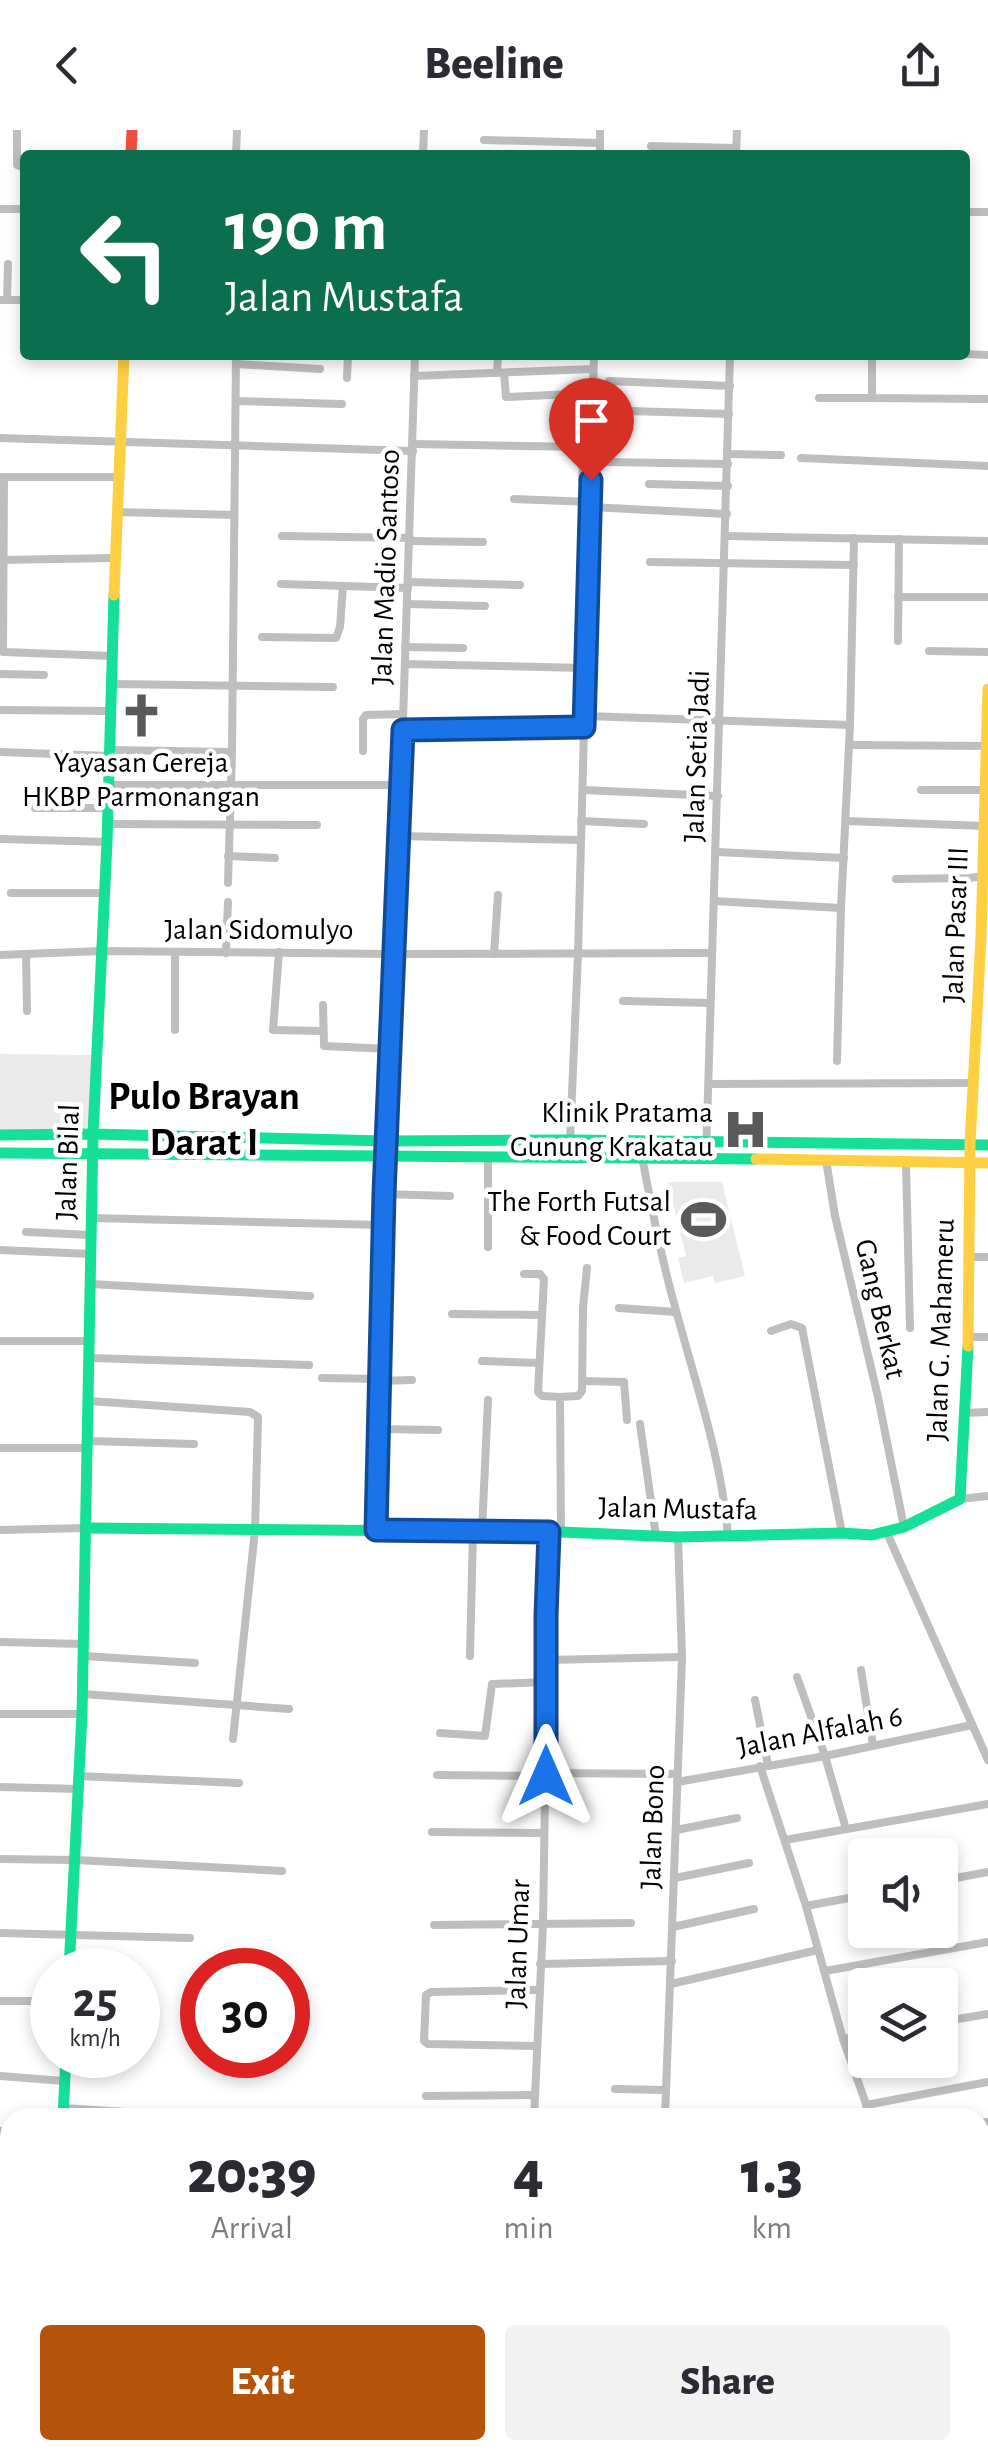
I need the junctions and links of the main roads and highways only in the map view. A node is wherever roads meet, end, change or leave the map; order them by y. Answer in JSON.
{"nodes":[{"id":1,"x":124,"y":360,"type":"edge"},
{"id":2,"x":988,"y":689,"type":"edge"},
{"id":3,"x":987,"y":746,"type":"edge"},
{"id":4,"x":986,"y":820,"type":"edge"},
{"id":5,"x":985,"y":876,"type":"edge"},
{"id":6,"x":984,"y":937,"type":"edge"},
{"id":7,"x":983,"y":992,"type":"edge"},
{"id":8,"x":93,"y":1134,"type":"junction"},
{"id":9,"x":0,"y":1135,"type":"edge"},
{"id":10,"x":970,"y":1144,"type":"junction"},
{"id":11,"x":988,"y":1145,"type":"edge"},
{"id":12,"x":0,"y":1153,"type":"edge"},
{"id":13,"x":94,"y":1155,"type":"junction"},
{"id":14,"x":970,"y":1163,"type":"junction"},
{"id":15,"x":988,"y":1163,"type":"edge"},
{"id":16,"x":960,"y":1499,"type":"joint"},
{"id":17,"x":86,"y":1528,"type":"junction"},
{"id":18,"x":71,"y":1948,"type":"edge"},
{"id":19,"x":64,"y":2078,"type":"edge"},
{"id":20,"x":63,"y":2108,"type":"edge"}],
"edges":[{"from":1,"to":8,"type":"main road","name":"Jalan Bilal"},
{"from":2,"to":3,"type":"main road","name":"Jalan Pasar III"},
{"from":3,"to":4,"type":"main road","name":"Jalan Pasar III"},
{"from":4,"to":5,"type":"main road","name":"Jalan Pasar III"},
{"from":5,"to":6,"type":"main road","name":"Jalan Pasar III"},
{"from":6,"to":7,"type":"main road","name":"Jalan Pasar III"},
{"from":7,"to":10,"type":"main road","name":"Jalan Pasar III"},
{"from":8,"to":9,"type":"main road"},
{"from":8,"to":10,"type":"main road"},
{"from":8,"to":13,"type":"main road","name":"Jalan Bilal"},
{"from":10,"to":11,"type":"main road"},
{"from":10,"to":14,"type":"main road","name":"Jalan Pasar III"},
{"from":12,"to":13,"type":"main road"},
{"from":13,"to":14,"type":"main road"},
{"from":13,"to":17,"type":"main road","name":"Jalan Bilal"},
{"from":14,"to":15,"type":"main road"},
{"from":14,"to":16,"type":"main road","name":"Jalan G. Mahameru"},
{"from":16,"to":17,"type":"main road","name":"Jalan Mustafa"},
{"from":17,"to":18,"type":"main road","name":"Jalan Bilal"},
{"from":19,"to":20,"type":"main road"}]}
